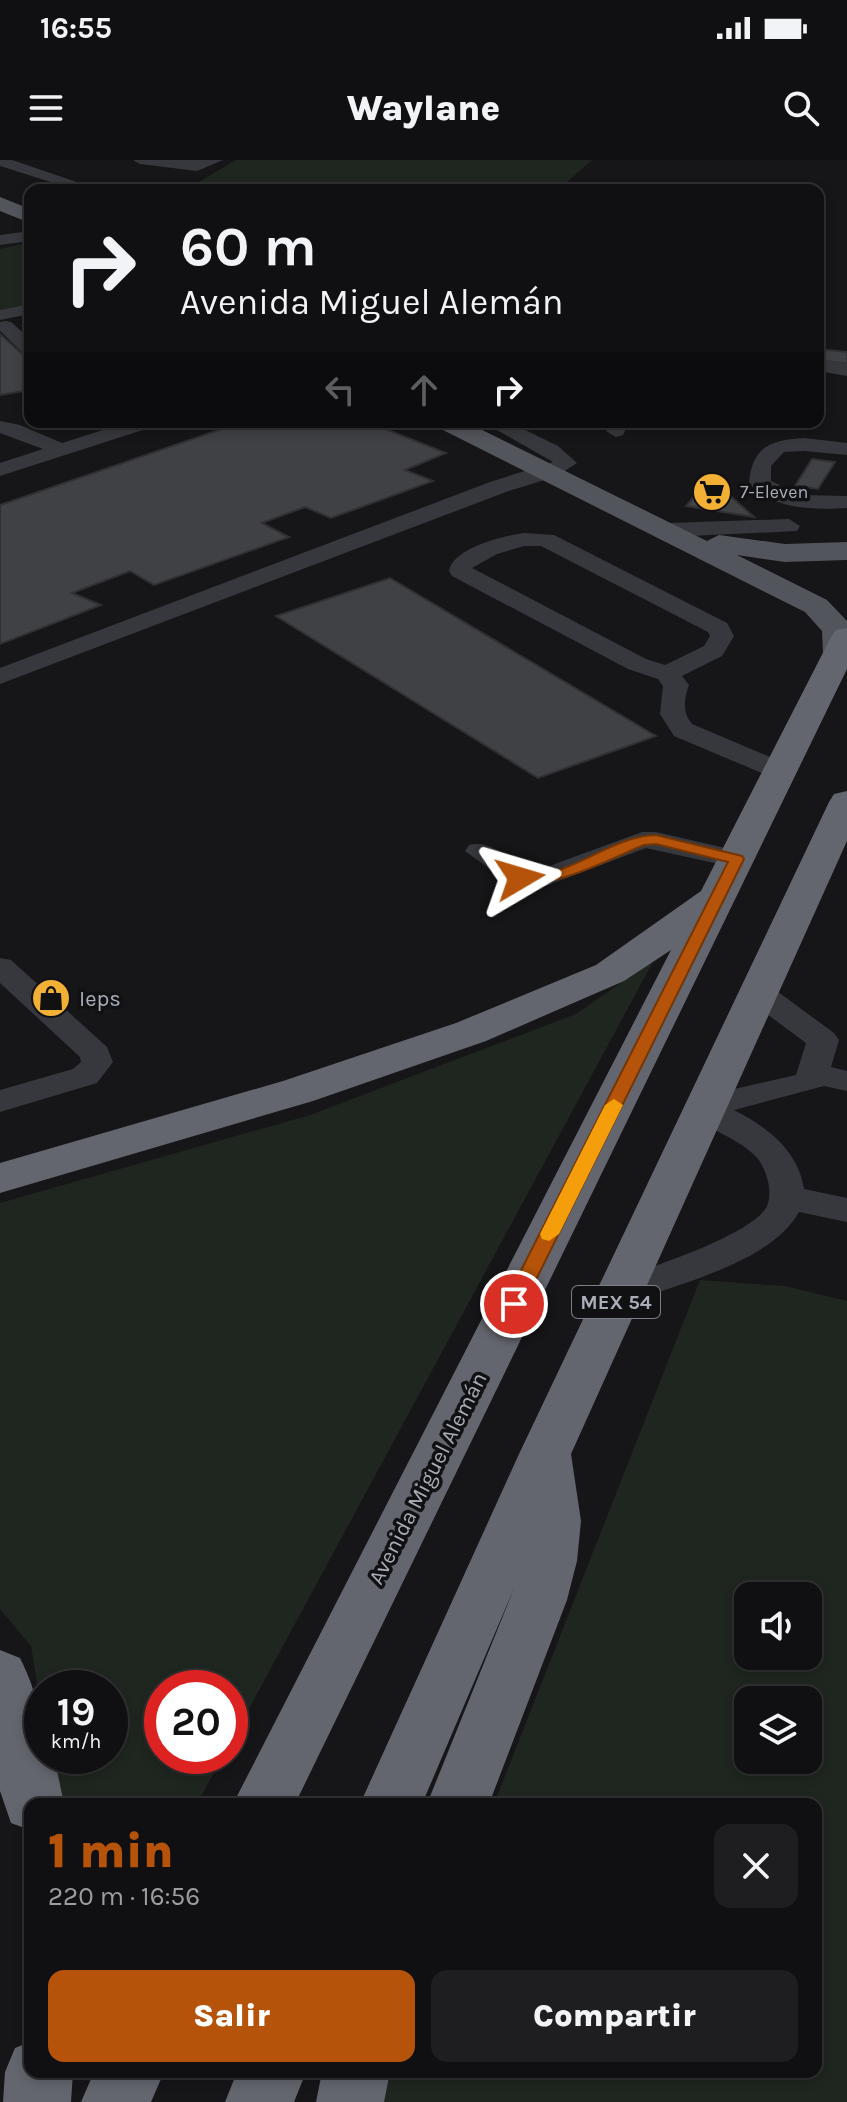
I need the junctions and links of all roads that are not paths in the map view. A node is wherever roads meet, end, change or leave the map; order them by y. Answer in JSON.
{"nodes":[{"id":1,"x":140,"y":160,"type":"edge"},
{"id":2,"x":216,"y":160,"type":"edge"},
{"id":3,"x":0,"y":161,"type":"edge"},
{"id":4,"x":73,"y":184,"type":"edge"},
{"id":5,"x":0,"y":203,"type":"edge"},
{"id":6,"x":24,"y":214,"type":"edge"},
{"id":7,"x":24,"y":237,"type":"edge"},
{"id":8,"x":0,"y":240,"type":"edge"},
{"id":9,"x":24,"y":311,"type":"edge"},
{"id":10,"x":3,"y":320,"type":"edge"},
{"id":11,"x":24,"y":343,"type":"edge"},
{"id":12,"x":824,"y":366,"type":"edge"},
{"id":13,"x":847,"y":370,"type":"edge"},
{"id":14,"x":0,"y":427,"type":"edge"},
{"id":15,"x":111,"y":428,"type":"edge"},
{"id":16,"x":458,"y":428,"type":"edge"},
{"id":17,"x":505,"y":428,"type":"edge"},
{"id":18,"x":847,"y":449,"type":"edge"},
{"id":19,"x":61,"y":450,"type":"junction"},
{"id":20,"x":0,"y":470,"type":"edge"},
{"id":21,"x":550,"y":472,"type":"junction"},
{"id":22,"x":847,"y":502,"type":"edge"},
{"id":23,"x":809,"y":505,"type":"junction"},
{"id":24,"x":789,"y":526,"type":"junction"},
{"id":25,"x":675,"y":534,"type":"junction"},
{"id":26,"x":847,"y":551,"type":"edge"},
{"id":27,"x":764,"y":552,"type":"junction"},
{"id":28,"x":843,"y":645,"type":"edge"},
{"id":29,"x":3,"y":673,"type":"edge"},
{"id":30,"x":667,"y":674,"type":"junction"},
{"id":31,"x":780,"y":771,"type":"junction"},
{"id":32,"x":847,"y":802,"type":"edge"},
{"id":33,"x":836,"y":845,"type":"edge"},
{"id":34,"x":479,"y":851,"type":"dead end"},
{"id":35,"x":730,"y":873,"type":"junction"},
{"id":36,"x":6,"y":980,"type":"edge"},
{"id":37,"x":759,"y":993,"type":"junction"},
{"id":38,"x":813,"y":1074,"type":"junction"},
{"id":39,"x":847,"y":1081,"type":"edge"},
{"id":40,"x":0,"y":1101,"type":"edge"},
{"id":41,"x":706,"y":1107,"type":"junction"},
{"id":42,"x":0,"y":1178,"type":"edge"},
{"id":43,"x":788,"y":1198,"type":"junction"},
{"id":44,"x":847,"y":1210,"type":"edge"},
{"id":45,"x":621,"y":1292,"type":"junction"},
{"id":46,"x":545,"y":1454,"type":"junction"},
{"id":47,"x":0,"y":1675,"type":"edge"},
{"id":48,"x":32,"y":1798,"type":"edge"},
{"id":49,"x":267,"y":1798,"type":"edge"},
{"id":50,"x":394,"y":1798,"type":"edge"},
{"id":51,"x":460,"y":1798,"type":"edge"},
{"id":52,"x":39,"y":2078,"type":"edge"},
{"id":53,"x":127,"y":2078,"type":"edge"},
{"id":54,"x":269,"y":2078,"type":"edge"},
{"id":55,"x":355,"y":2078,"type":"edge"},
{"id":56,"x":37,"y":2102,"type":"edge"},
{"id":57,"x":115,"y":2102,"type":"edge"},
{"id":58,"x":259,"y":2102,"type":"edge"},
{"id":59,"x":350,"y":2102,"type":"edge"}],
"edges":[{"from":1,"to":2,"type":"street"},
{"from":3,"to":4,"type":"street"},
{"from":5,"to":6,"type":"main road"},
{"from":7,"to":8,"type":"street"},
{"from":9,"to":10,"type":"street"},
{"from":10,"to":11,"type":"street"},
{"from":12,"to":13,"type":"street"},
{"from":14,"to":19,"type":"street"},
{"from":15,"to":19,"type":"street"},
{"from":16,"to":21,"type":"main road"},
{"from":17,"to":21,"type":"street"},
{"from":18,"to":23,"type":"street"},
{"from":19,"to":20,"type":"street"},
{"from":21,"to":25,"type":"main road"},
{"from":21,"to":29,"type":"street"},
{"from":22,"to":23,"type":"street"},
{"from":23,"to":24,"type":"street"},
{"from":24,"to":25,"type":"street"},
{"from":24,"to":27,"type":"street"},
{"from":25,"to":27,"type":"main road"},
{"from":25,"to":28,"type":"main road"},
{"from":26,"to":27,"type":"main road"},
{"from":28,"to":31,"type":"highway","name":"Avenida Miguel Alemán"},
{"from":30,"to":30,"type":"street"},
{"from":30,"to":31,"type":"street"},
{"from":31,"to":35,"type":"highway","name":"Avenida Miguel Alemán"},
{"from":32,"to":33,"type":"highway","number":"MEX 54"},
{"from":33,"to":37,"type":"highway","number":"MEX 54"},
{"from":34,"to":35,"type":"street"},
{"from":35,"to":42,"type":"highway"},
{"from":35,"to":49,"type":"highway","name":"Avenida Miguel Alemán"},
{"from":36,"to":40,"type":"street"},
{"from":37,"to":38,"type":"street"},
{"from":37,"to":41,"type":"highway","number":"MEX 54"},
{"from":38,"to":39,"type":"street"},
{"from":38,"to":41,"type":"street"},
{"from":41,"to":43,"type":"street"},
{"from":41,"to":45,"type":"highway","number":"MEX 54"},
{"from":43,"to":44,"type":"street"},
{"from":43,"to":45,"type":"street"},
{"from":45,"to":46,"type":"highway","number":"MEX 54"},
{"from":46,"to":50,"type":"highway","number":"MEX 54"},
{"from":46,"to":51,"type":"highway"},
{"from":47,"to":48,"type":"highway"},
{"from":52,"to":56,"type":"highway"},
{"from":53,"to":57,"type":"highway"},
{"from":54,"to":58,"type":"highway"},
{"from":55,"to":59,"type":"highway"}]}
